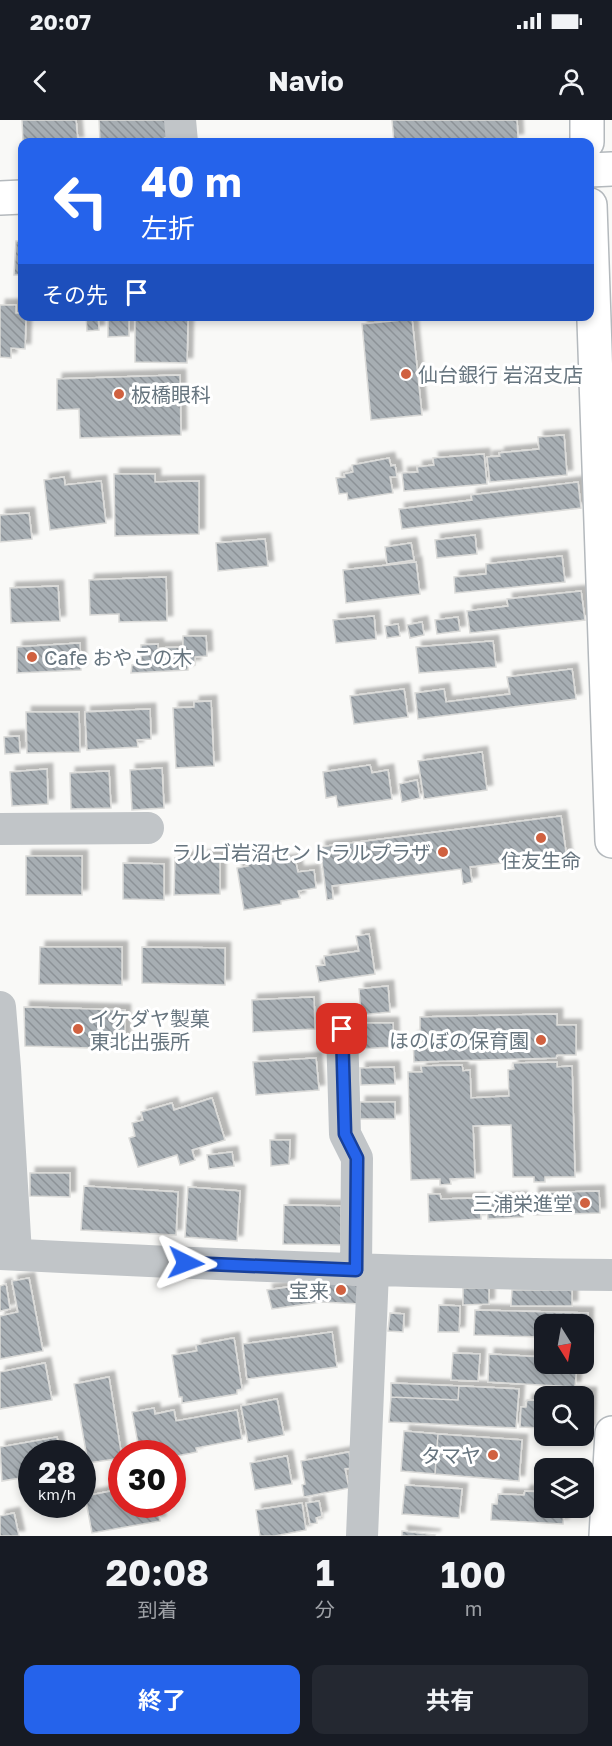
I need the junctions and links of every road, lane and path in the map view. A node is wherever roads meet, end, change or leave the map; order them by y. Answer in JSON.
{"nodes":[{"id":1,"x":180,"y":120,"type":"edge"},
{"id":2,"x":587,"y":120,"type":"edge"},
{"id":3,"x":182,"y":138,"type":"edge"},
{"id":4,"x":587,"y":138,"type":"edge"},
{"id":5,"x":594,"y":170,"type":"edge"},
{"id":6,"x":612,"y":170,"type":"edge"},
{"id":7,"x":18,"y":197,"type":"edge"},
{"id":8,"x":0,"y":198,"type":"edge"},
{"id":9,"x":594,"y":321,"type":"edge"},
{"id":10,"x":148,"y":828,"type":"dead end"},
{"id":11,"x":0,"y":829,"type":"edge"},
{"id":12,"x":612,"y":841,"type":"edge"},
{"id":13,"x":0,"y":1007,"type":"edge"},
{"id":14,"x":342,"y":1029,"type":"dead end"},
{"id":15,"x":8,"y":1254,"type":"edge"},
{"id":16,"x":364,"y":1270,"type":"junction"},
{"id":17,"x":612,"y":1275,"type":"edge"},
{"id":18,"x":612,"y":1433,"type":"edge"},
{"id":19,"x":362,"y":1536,"type":"edge"},
{"id":20,"x":606,"y":1536,"type":"edge"}],
"edges":[{"from":1,"to":3,"type":"street"},
{"from":2,"to":4,"type":"main road"},
{"from":5,"to":6,"type":"main road"},
{"from":7,"to":8,"type":"main road"},
{"from":9,"to":12,"type":"main road"},
{"from":10,"to":11,"type":"street"},
{"from":13,"to":15,"type":"street"},
{"from":14,"to":16,"type":"street"},
{"from":15,"to":16,"type":"street"},
{"from":16,"to":17,"type":"street"},
{"from":16,"to":19,"type":"street"},
{"from":18,"to":20,"type":"main road"}]}
